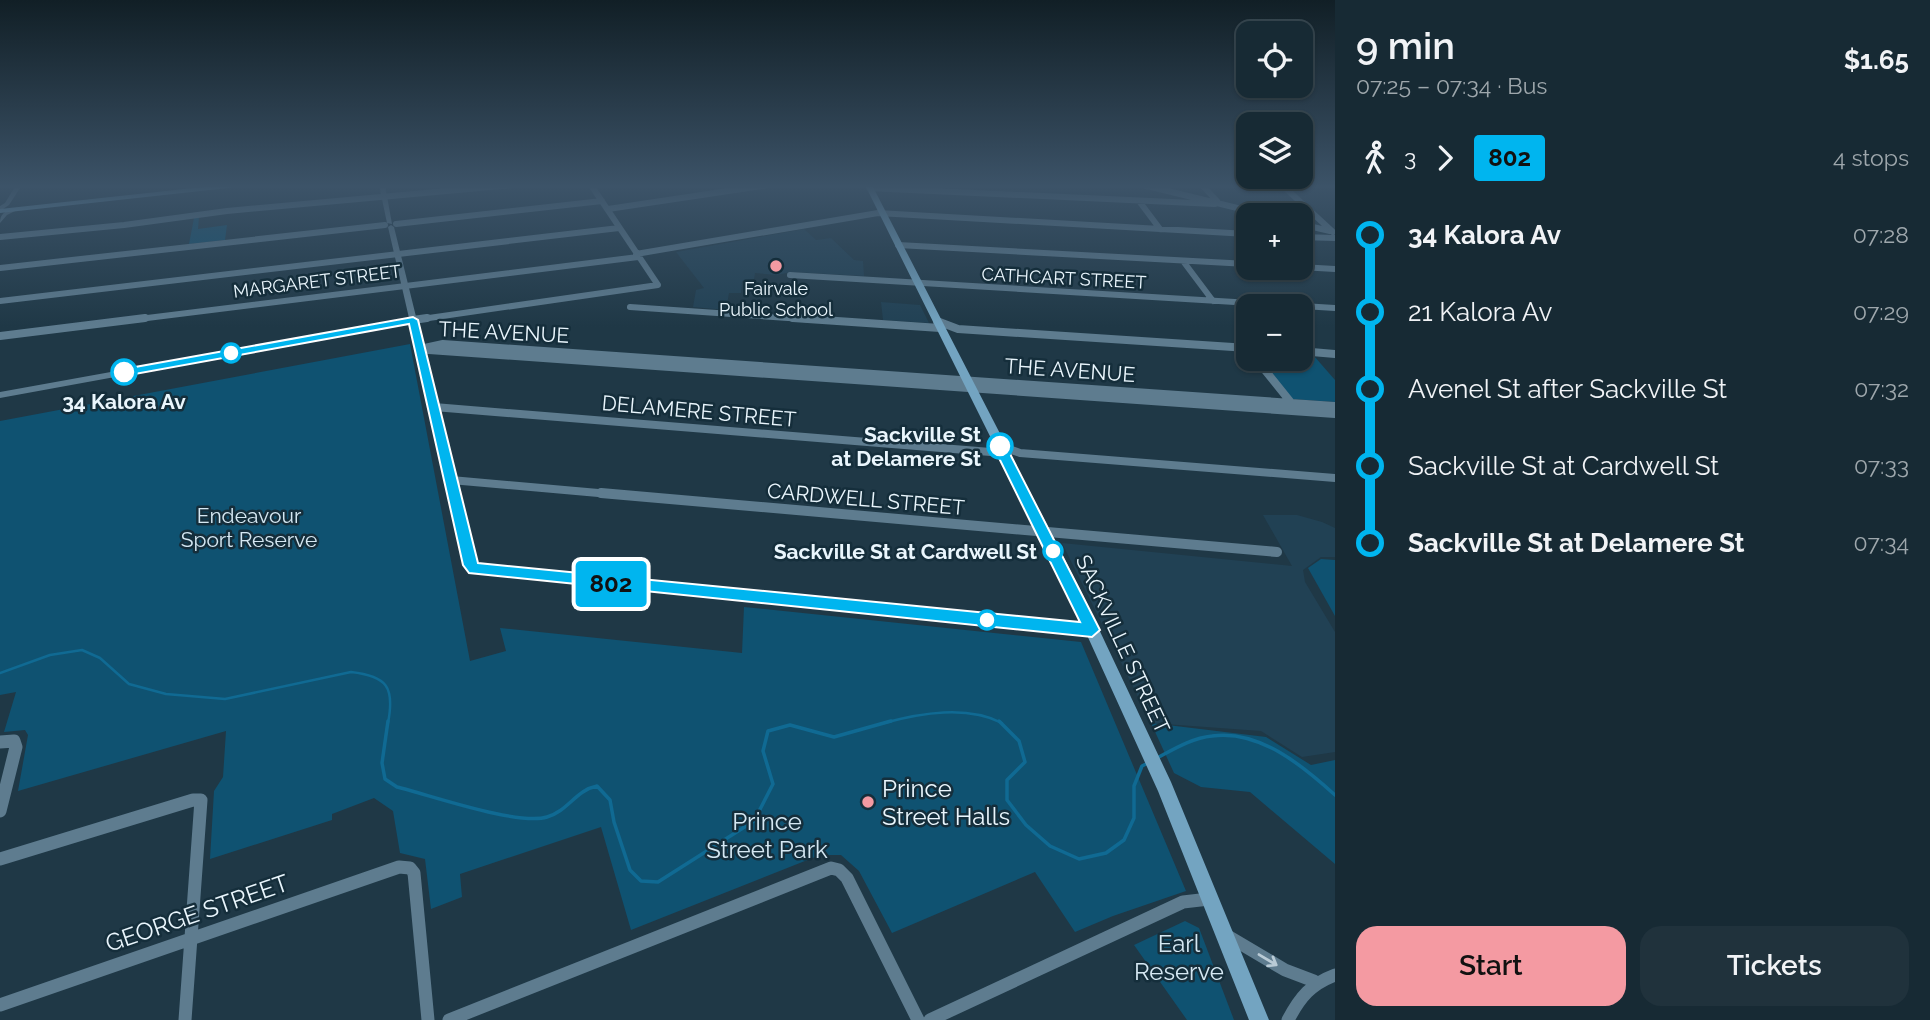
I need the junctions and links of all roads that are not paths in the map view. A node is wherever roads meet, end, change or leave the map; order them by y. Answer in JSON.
{"nodes":[{"id":1,"x":45,"y":233,"type":"edge"},
{"id":2,"x":322,"y":233,"type":"edge"},
{"id":3,"x":393,"y":233,"type":"edge"},
{"id":4,"x":580,"y":233,"type":"edge"},
{"id":5,"x":622,"y":233,"type":"edge"},
{"id":6,"x":768,"y":233,"type":"edge"},
{"id":7,"x":892,"y":233,"type":"edge"},
{"id":8,"x":1335,"y":234,"type":"edge"},
{"id":9,"x":1313,"y":235,"type":"edge"},
{"id":10,"x":0,"y":237,"type":"edge"},
{"id":11,"x":898,"y":245,"type":"junction"},
{"id":12,"x":398,"y":254,"type":"junction"},
{"id":13,"x":637,"y":255,"type":"junction"},
{"id":14,"x":1183,"y":261,"type":"junction"},
{"id":15,"x":1236,"y":263,"type":"edge"},
{"id":16,"x":0,"y":268,"type":"edge"},
{"id":17,"x":1313,"y":268,"type":"edge"},
{"id":18,"x":1335,"y":269,"type":"edge"},
{"id":19,"x":790,"y":275,"type":"dead end"},
{"id":20,"x":918,"y":283,"type":"junction"},
{"id":21,"x":405,"y":286,"type":"junction"},
{"id":22,"x":0,"y":301,"type":"edge"},
{"id":23,"x":1213,"y":301,"type":"junction"},
{"id":24,"x":630,"y":307,"type":"dead end"},
{"id":25,"x":1335,"y":308,"type":"edge"},
{"id":26,"x":413,"y":320,"type":"junction"},
{"id":27,"x":940,"y":328,"type":"junction"},
{"id":28,"x":958,"y":329,"type":"junction"},
{"id":29,"x":0,"y":336,"type":"edge"},
{"id":30,"x":1236,"y":347,"type":"edge"},
{"id":31,"x":420,"y":349,"type":"junction"},
{"id":32,"x":1313,"y":352,"type":"edge"},
{"id":33,"x":1335,"y":354,"type":"edge"},
{"id":34,"x":1266,"y":371,"type":"edge"},
{"id":35,"x":968,"y":384,"type":"junction"},
{"id":36,"x":0,"y":395,"type":"edge"},
{"id":37,"x":1292,"y":403,"type":"junction"},
{"id":38,"x":1335,"y":406,"type":"edge"},
{"id":39,"x":434,"y":407,"type":"junction"},
{"id":40,"x":1298,"y":411,"type":"junction"},
{"id":41,"x":1335,"y":414,"type":"edge"},
{"id":42,"x":1004,"y":453,"type":"junction"},
{"id":43,"x":1020,"y":453,"type":"junction"},
{"id":44,"x":1335,"y":478,"type":"edge"},
{"id":45,"x":451,"y":480,"type":"junction"},
{"id":46,"x":1043,"y":531,"type":"junction"},
{"id":47,"x":1277,"y":552,"type":"dead end"},
{"id":48,"x":1092,"y":630,"type":"junction"},
{"id":49,"x":0,"y":742,"type":"edge"},
{"id":50,"x":0,"y":811,"type":"edge"},
{"id":51,"x":0,"y":859,"type":"edge"},
{"id":52,"x":1209,"y":899,"type":"junction"},
{"id":53,"x":1224,"y":933,"type":"junction"},
{"id":54,"x":191,"y":940,"type":"junction"},
{"id":55,"x":1335,"y":975,"type":"edge"},
{"id":56,"x":1314,"y":981,"type":"junction"},
{"id":57,"x":0,"y":1005,"type":"edge"},
{"id":58,"x":185,"y":1020,"type":"edge"},
{"id":59,"x":428,"y":1020,"type":"edge"},
{"id":60,"x":449,"y":1020,"type":"edge"},
{"id":61,"x":918,"y":1020,"type":"edge"},
{"id":62,"x":930,"y":1020,"type":"edge"},
{"id":63,"x":1259,"y":1020,"type":"edge"},
{"id":64,"x":1288,"y":1020,"type":"edge"}],
"edges":[{"from":1,"to":10,"type":"street"},
{"from":2,"to":16,"type":"street"},
{"from":3,"to":12,"type":"street"},
{"from":4,"to":12,"type":"street"},
{"from":5,"to":13,"type":"street"},
{"from":6,"to":13,"type":"street","name":"MARGARET STREET"},
{"from":7,"to":11,"type":"main road","name":"SACKVILLE STREET"},
{"from":8,"to":9,"type":"street"},
{"from":11,"to":14,"type":"street"},
{"from":11,"to":20,"type":"main road","name":"SACKVILLE STREET"},
{"from":12,"to":21,"type":"street"},
{"from":12,"to":22,"type":"street"},
{"from":13,"to":21,"type":"street","name":"MARGARET STREET"},
{"from":13,"to":26,"type":"street"},
{"from":14,"to":15,"type":"street"},
{"from":14,"to":23,"type":"street"},
{"from":17,"to":18,"type":"street"},
{"from":19,"to":20,"type":"street","name":"CATHCART STREET"},
{"from":20,"to":23,"type":"street","name":"CATHCART STREET"},
{"from":20,"to":27,"type":"main road","name":"SACKVILLE STREET"},
{"from":21,"to":26,"type":"street"},
{"from":21,"to":29,"type":"street","name":"MARGARET STREET"},
{"from":23,"to":25,"type":"street","name":"CATHCART STREET"},
{"from":24,"to":27,"type":"street"},
{"from":26,"to":31,"type":"street"},
{"from":26,"to":36,"type":"street"},
{"from":27,"to":28,"type":"street"},
{"from":27,"to":28,"type":"street"},
{"from":27,"to":35,"type":"main road","name":"SACKVILLE STREET"},
{"from":28,"to":30,"type":"street"},
{"from":31,"to":35,"type":"street","name":"THE AVENUE"},
{"from":31,"to":39,"type":"street"},
{"from":32,"to":33,"type":"street"},
{"from":34,"to":37,"type":"street"},
{"from":35,"to":37,"type":"street","name":"THE AVENUE"},
{"from":35,"to":40,"type":"street","name":"THE AVENUE"},
{"from":35,"to":42,"type":"main road","name":"SACKVILLE STREET"},
{"from":37,"to":38,"type":"street","name":"THE AVENUE"},
{"from":37,"to":40,"type":"street"},
{"from":39,"to":42,"type":"street","name":"DELAMERE STREET"},
{"from":39,"to":45,"type":"street"},
{"from":40,"to":41,"type":"street","name":"THE AVENUE"},
{"from":42,"to":43,"type":"street"},
{"from":42,"to":43,"type":"street","name":"DELAMERE STREET"},
{"from":42,"to":46,"type":"main road","name":"SACKVILLE STREET"},
{"from":43,"to":44,"type":"street","name":"DELAMERE STREET"},
{"from":45,"to":46,"type":"street","name":"CARDWELL STREET"},
{"from":45,"to":48,"type":"street"},
{"from":46,"to":47,"type":"street","name":"CARDWELL STREET"},
{"from":46,"to":48,"type":"main road","name":"SACKVILLE STREET"},
{"from":48,"to":52,"type":"main road","name":"SACKVILLE STREET"},
{"from":49,"to":50,"type":"street"},
{"from":51,"to":54,"type":"street"},
{"from":52,"to":53,"type":"main road","name":"SACKVILLE STREET"},
{"from":52,"to":62,"type":"street"},
{"from":53,"to":56,"type":"street","one_way":true},
{"from":53,"to":63,"type":"main road","name":"SACKVILLE STREET"},
{"from":54,"to":57,"type":"street","name":"GEORGE STREET"},
{"from":54,"to":58,"type":"street"},
{"from":54,"to":59,"type":"street","name":"GEORGE STREET"},
{"from":55,"to":56,"type":"street"},
{"from":56,"to":64,"type":"street"},
{"from":60,"to":61,"type":"street"}]}
